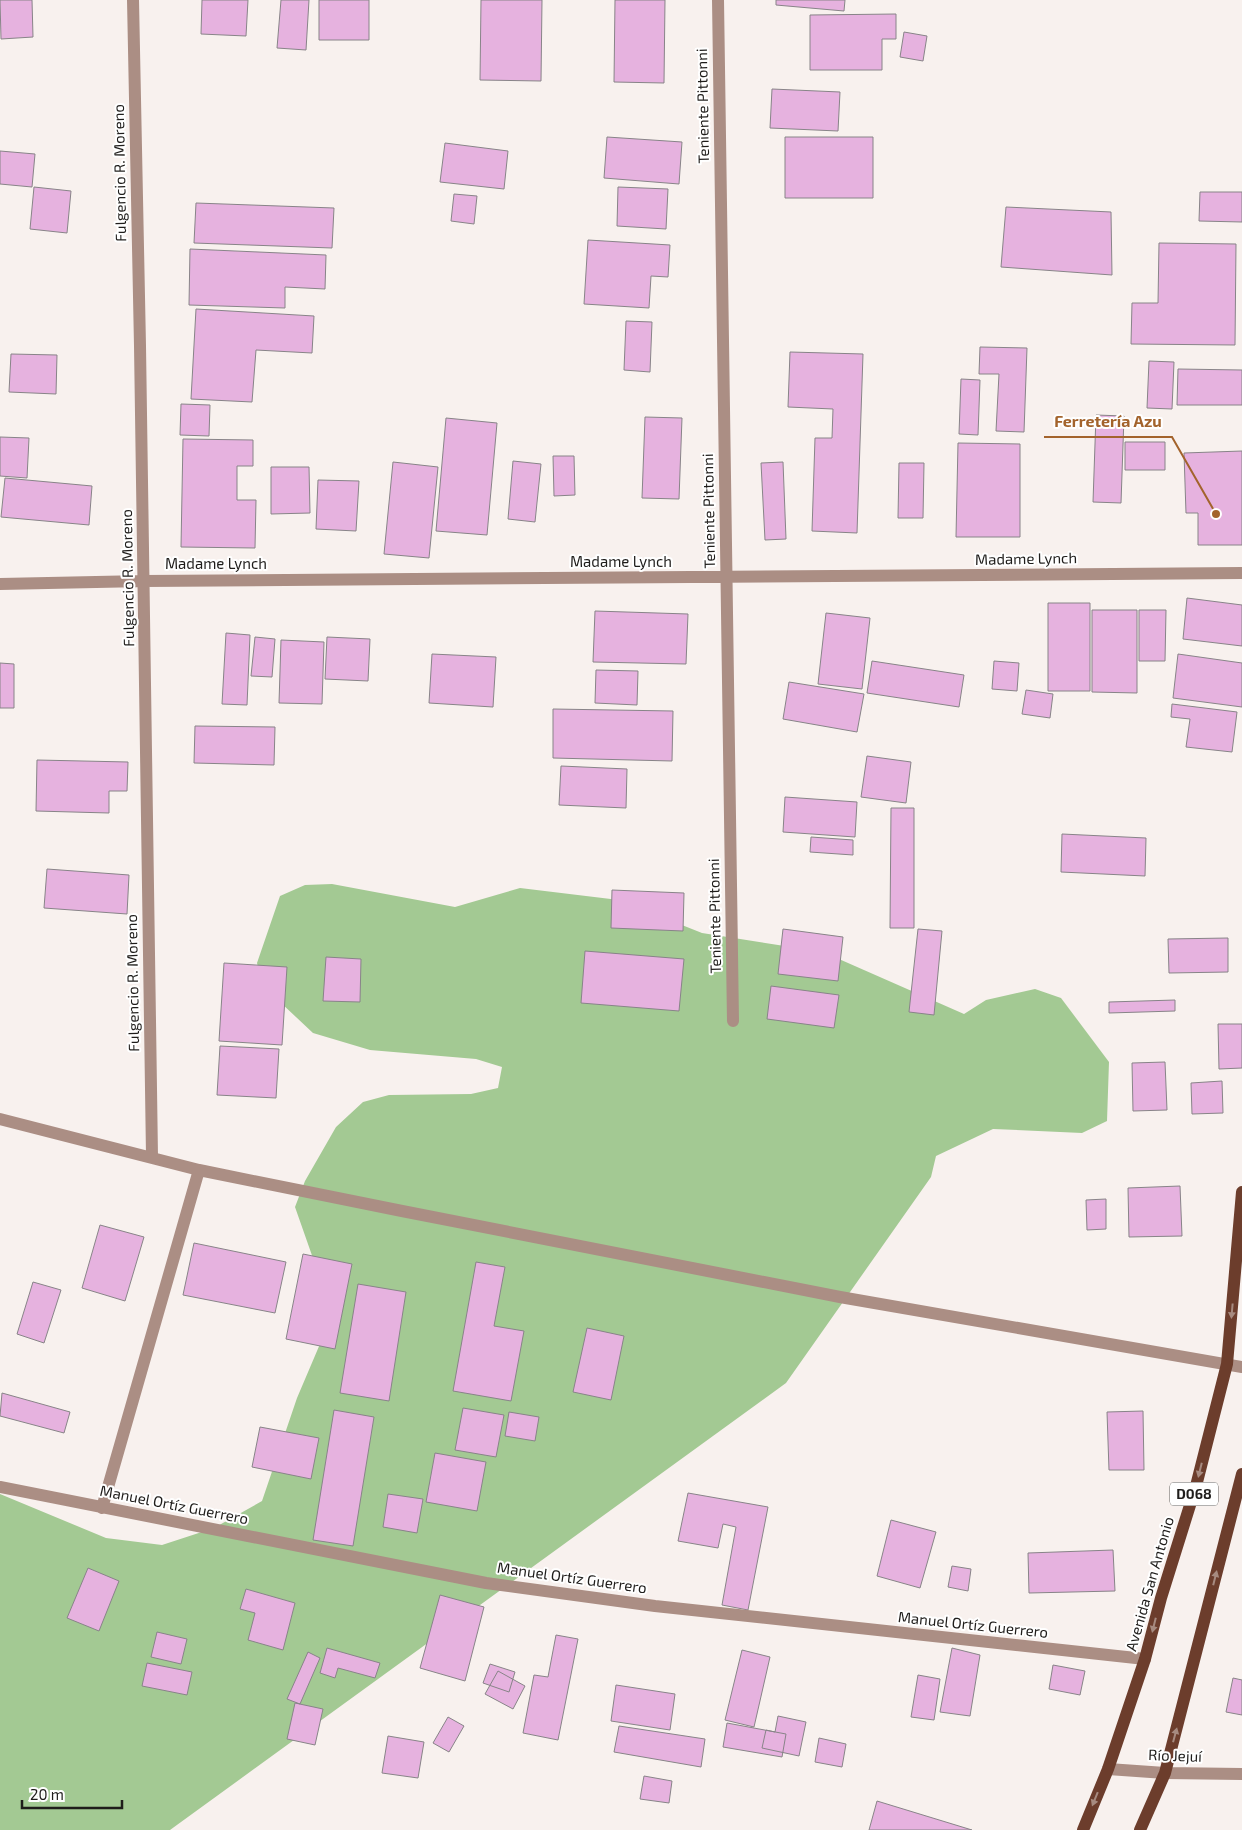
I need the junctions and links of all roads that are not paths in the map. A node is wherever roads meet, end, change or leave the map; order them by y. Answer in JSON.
{"nodes":[{"id":1,"x":133,"y":0,"type":"edge"},
{"id":2,"x":718,"y":0,"type":"edge"},
{"id":3,"x":1242,"y":573,"type":"edge"},
{"id":4,"x":727,"y":578,"type":"junction"},
{"id":5,"x":144,"y":581,"type":"junction"},
{"id":6,"x":0,"y":584,"type":"edge"},
{"id":7,"x":733,"y":1021,"type":"dead end"},
{"id":8,"x":0,"y":1119,"type":"edge"},
{"id":9,"x":152,"y":1156,"type":"junction"},
{"id":10,"x":199,"y":1170,"type":"junction"},
{"id":11,"x":1242,"y":1192,"type":"edge"},
{"id":12,"x":1241,"y":1210,"type":"edge"},
{"id":13,"x":1227,"y":1364,"type":"junction"},
{"id":14,"x":1242,"y":1367,"type":"edge"},
{"id":15,"x":1242,"y":1474,"type":"edge"},
{"id":16,"x":0,"y":1488,"type":"edge"},
{"id":17,"x":102,"y":1508,"type":"junction"},
{"id":18,"x":1145,"y":1659,"type":"junction"},
{"id":19,"x":1108,"y":1769,"type":"junction"},
{"id":20,"x":1164,"y":1773,"type":"junction"},
{"id":21,"x":1242,"y":1774,"type":"edge"},
{"id":22,"x":1083,"y":1830,"type":"edge"},
{"id":23,"x":1140,"y":1830,"type":"edge"}],
"edges":[{"from":1,"to":5,"type":"street","name":"Fulgencio R. Moreno"},
{"from":2,"to":4,"type":"street","name":"Teniente Pittonni"},
{"from":3,"to":4,"type":"street","name":"Madame Lynch"},
{"from":4,"to":5,"type":"street","name":"Madame Lynch"},
{"from":4,"to":7,"type":"street","name":"Teniente Pittonni"},
{"from":5,"to":6,"type":"street","name":"Madame Lynch"},
{"from":5,"to":9,"type":"street","name":"Fulgencio R. Moreno"},
{"from":8,"to":9,"type":"street"},
{"from":9,"to":10,"type":"street"},
{"from":10,"to":13,"type":"street"},
{"from":10,"to":17,"type":"street"},
{"from":11,"to":12,"type":"main road","name":"Avenida San Antonio","number":"D068"},
{"from":12,"to":13,"type":"main road","name":"Avenida San Antonio","number":"D068","one_way":true},
{"from":13,"to":14,"type":"street"},
{"from":13,"to":18,"type":"main road","name":"Avenida San Antonio","number":"D068","one_way":true},
{"from":20,"to":15,"type":"main road","number":"D068","one_way":true},
{"from":16,"to":17,"type":"street","name":"Manuel Ortíz Guerrero"},
{"from":17,"to":18,"type":"street","name":"Manuel Ortíz Guerrero"},
{"from":18,"to":19,"type":"main road","name":"Avenida San Antonio","number":"D068"},
{"from":19,"to":20,"type":"street","name":"Río Jejuí"},
{"from":19,"to":22,"type":"main road","name":"Avenida San Antonio","number":"D068","one_way":true},
{"from":20,"to":21,"type":"street","name":"Río Jejuí"},
{"from":20,"to":23,"type":"main road","number":"D068"}]}
